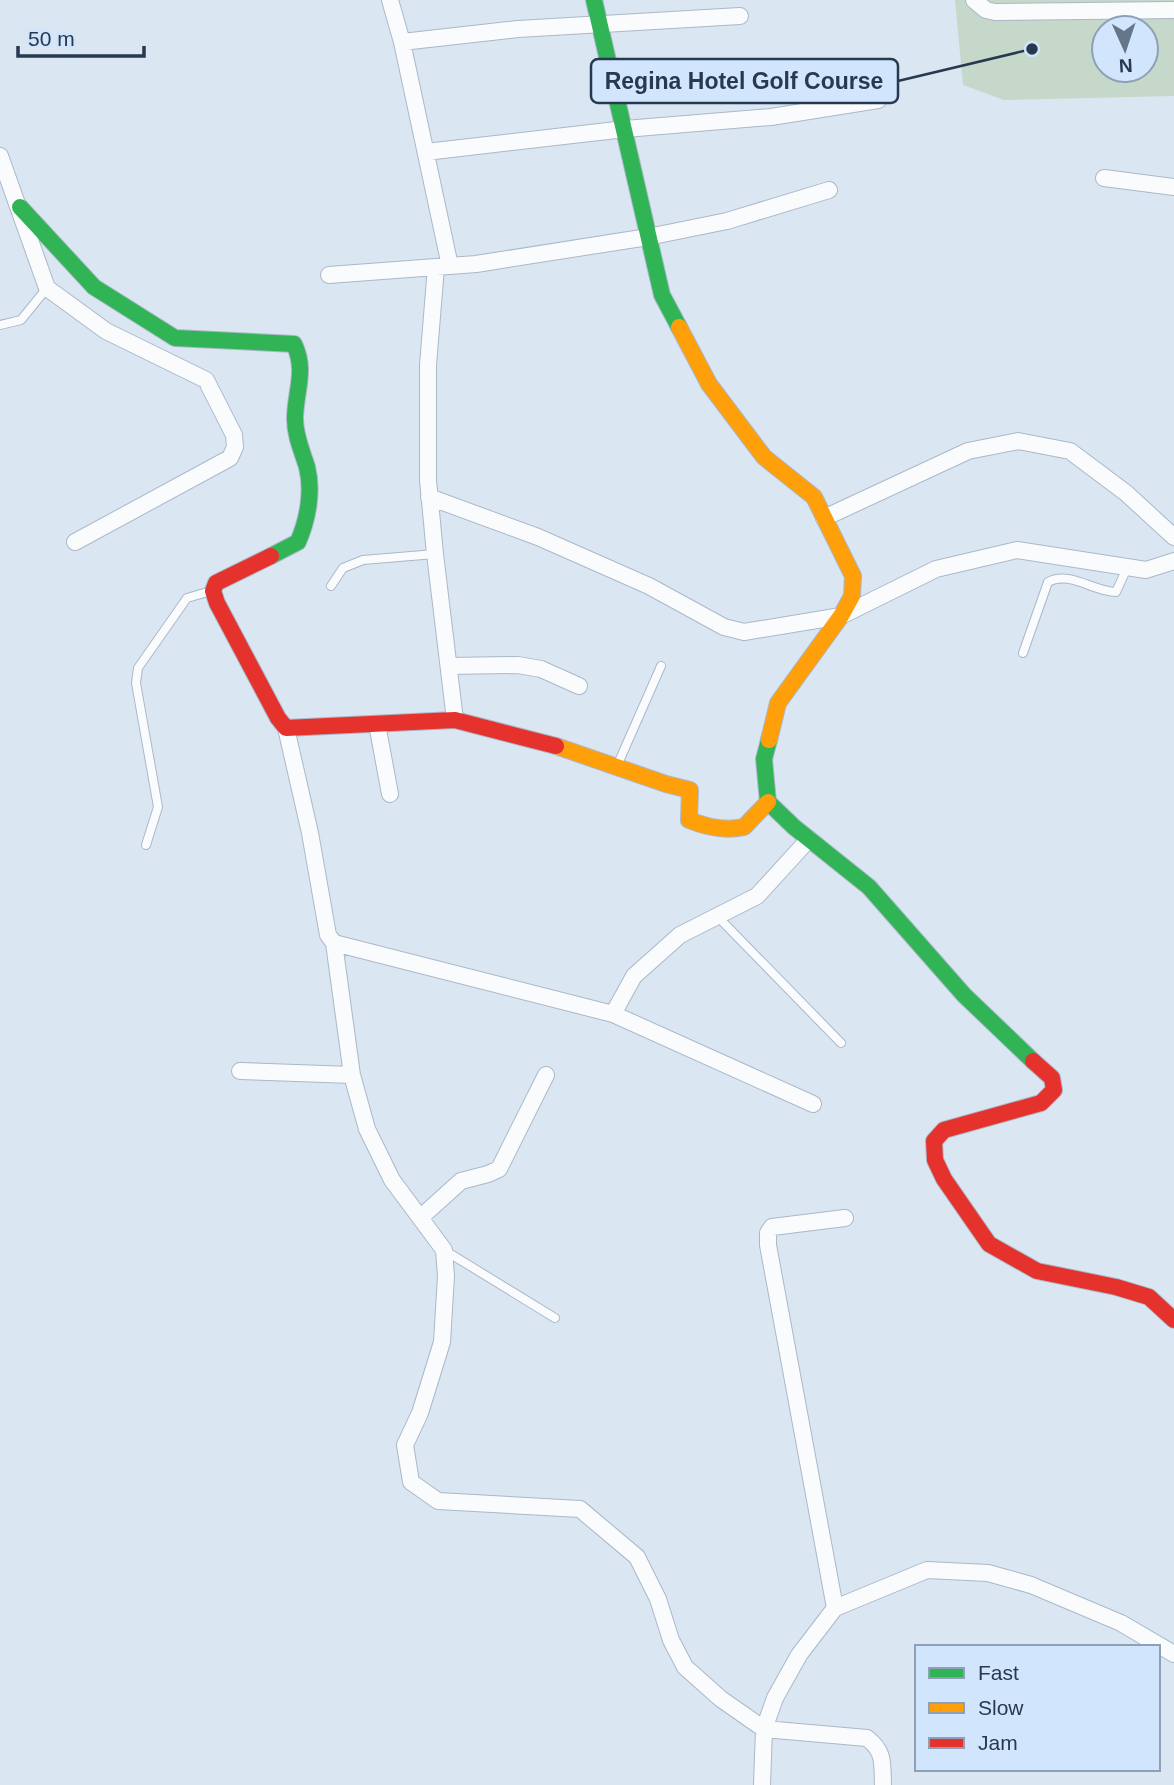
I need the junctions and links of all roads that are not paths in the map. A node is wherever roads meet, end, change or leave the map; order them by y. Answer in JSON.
{"nodes":[{"id":1,"x":390,"y":0,"type":"edge"},
{"id":2,"x":594,"y":0,"type":"edge"},
{"id":3,"x":974,"y":0,"type":"edge"},
{"id":4,"x":1174,"y":10,"type":"edge"},
{"id":5,"x":740,"y":16,"type":"dead end"},
{"id":6,"x":600,"y":26,"type":"junction"},
{"id":7,"x":402,"y":42,"type":"junction"},
{"id":8,"x":878,"y":100,"type":"dead end"},
{"id":9,"x":625,"y":130,"type":"junction"},
{"id":10,"x":426,"y":152,"type":"junction"},
{"id":11,"x":0,"y":156,"type":"edge"},
{"id":12,"x":1104,"y":178,"type":"dead end"},
{"id":13,"x":1174,"y":187,"type":"edge"},
{"id":14,"x":829,"y":190,"type":"dead end"},
{"id":15,"x":20,"y":207,"type":"junction"},
{"id":16,"x":648,"y":237,"type":"junction"},
{"id":17,"x":443,"y":267,"type":"junction"},
{"id":18,"x":329,"y":275,"type":"dead end"},
{"id":19,"x":47,"y":288,"type":"junction"},
{"id":20,"x":0,"y":324,"type":"edge"},
{"id":21,"x":429,"y":497,"type":"junction"},
{"id":22,"x":824,"y":518,"type":"junction"},
{"id":23,"x":1174,"y":537,"type":"edge"},
{"id":24,"x":75,"y":542,"type":"dead end"},
{"id":25,"x":435,"y":554,"type":"junction"},
{"id":26,"x":1174,"y":561,"type":"edge"},
{"id":27,"x":1127,"y":568,"type":"junction"},
{"id":28,"x":331,"y":586,"type":"dead end"},
{"id":29,"x":213,"y":591,"type":"junction"},
{"id":30,"x":841,"y":616,"type":"junction"},
{"id":31,"x":1023,"y":653,"type":"dead end"},
{"id":32,"x":449,"y":666,"type":"junction"},
{"id":33,"x":661,"y":666,"type":"dead end"},
{"id":34,"x":579,"y":686,"type":"dead end"},
{"id":35,"x":455,"y":720,"type":"junction"},
{"id":36,"x":377,"y":724,"type":"junction"},
{"id":37,"x":286,"y":727,"type":"junction"},
{"id":38,"x":617,"y":766,"type":"junction"},
{"id":39,"x":390,"y":794,"type":"dead end"},
{"id":40,"x":768,"y":802,"type":"junction"},
{"id":41,"x":808,"y":839,"type":"junction"},
{"id":42,"x":146,"y":845,"type":"dead end"},
{"id":43,"x":718,"y":917,"type":"junction"},
{"id":44,"x":334,"y":943,"type":"junction"},
{"id":45,"x":613,"y":1014,"type":"junction"},
{"id":46,"x":841,"y":1043,"type":"dead end"},
{"id":47,"x":240,"y":1071,"type":"dead end"},
{"id":48,"x":352,"y":1075,"type":"junction"},
{"id":49,"x":545,"y":1075,"type":"dead end"},
{"id":50,"x":813,"y":1104,"type":"dead end"},
{"id":51,"x":420,"y":1218,"type":"junction"},
{"id":52,"x":845,"y":1218,"type":"dead end"},
{"id":53,"x":444,"y":1250,"type":"junction"},
{"id":54,"x":555,"y":1318,"type":"dead end"},
{"id":55,"x":1174,"y":1320,"type":"edge"},
{"id":56,"x":835,"y":1608,"type":"junction"},
{"id":57,"x":1159,"y":1645,"type":"edge"},
{"id":58,"x":764,"y":1729,"type":"junction"},
{"id":59,"x":762,"y":1785,"type":"edge"},
{"id":60,"x":883,"y":1785,"type":"edge"}],
"edges":[{"from":1,"to":7,"type":"street"},
{"from":2,"to":6,"type":"street"},
{"from":3,"to":4,"type":"street"},
{"from":5,"to":6,"type":"street"},
{"from":6,"to":7,"type":"street"},
{"from":6,"to":9,"type":"street"},
{"from":7,"to":10,"type":"street"},
{"from":8,"to":9,"type":"street"},
{"from":9,"to":10,"type":"street"},
{"from":9,"to":16,"type":"street"},
{"from":10,"to":17,"type":"street"},
{"from":11,"to":15,"type":"street"},
{"from":12,"to":13,"type":"street"},
{"from":14,"to":16,"type":"street"},
{"from":15,"to":19,"type":"street"},
{"from":15,"to":29,"type":"street"},
{"from":16,"to":17,"type":"street"},
{"from":16,"to":22,"type":"street"},
{"from":17,"to":18,"type":"street"},
{"from":17,"to":21,"type":"street"},
{"from":19,"to":20,"type":"lane"},
{"from":19,"to":24,"type":"street"},
{"from":21,"to":25,"type":"street"},
{"from":21,"to":30,"type":"street"},
{"from":22,"to":23,"type":"street"},
{"from":22,"to":30,"type":"street"},
{"from":25,"to":28,"type":"lane"},
{"from":25,"to":32,"type":"street"},
{"from":26,"to":27,"type":"street"},
{"from":27,"to":30,"type":"street"},
{"from":27,"to":31,"type":"lane"},
{"from":29,"to":37,"type":"street"},
{"from":29,"to":42,"type":"lane"},
{"from":30,"to":40,"type":"street"},
{"from":32,"to":34,"type":"street"},
{"from":32,"to":35,"type":"street"},
{"from":33,"to":38,"type":"lane"},
{"from":35,"to":36,"type":"street"},
{"from":35,"to":38,"type":"street"},
{"from":36,"to":37,"type":"street"},
{"from":36,"to":39,"type":"street"},
{"from":37,"to":44,"type":"street"},
{"from":38,"to":40,"type":"street"},
{"from":40,"to":41,"type":"street"},
{"from":41,"to":43,"type":"street"},
{"from":41,"to":55,"type":"street"},
{"from":43,"to":45,"type":"street"},
{"from":43,"to":46,"type":"lane"},
{"from":44,"to":45,"type":"street"},
{"from":44,"to":48,"type":"street"},
{"from":45,"to":50,"type":"street"},
{"from":47,"to":48,"type":"street"},
{"from":48,"to":51,"type":"street"},
{"from":49,"to":51,"type":"street"},
{"from":51,"to":53,"type":"street"},
{"from":52,"to":56,"type":"street"},
{"from":53,"to":54,"type":"lane"},
{"from":53,"to":58,"type":"street"},
{"from":56,"to":57,"type":"street"},
{"from":56,"to":58,"type":"street"},
{"from":58,"to":59,"type":"street"},
{"from":58,"to":60,"type":"street"}]}
